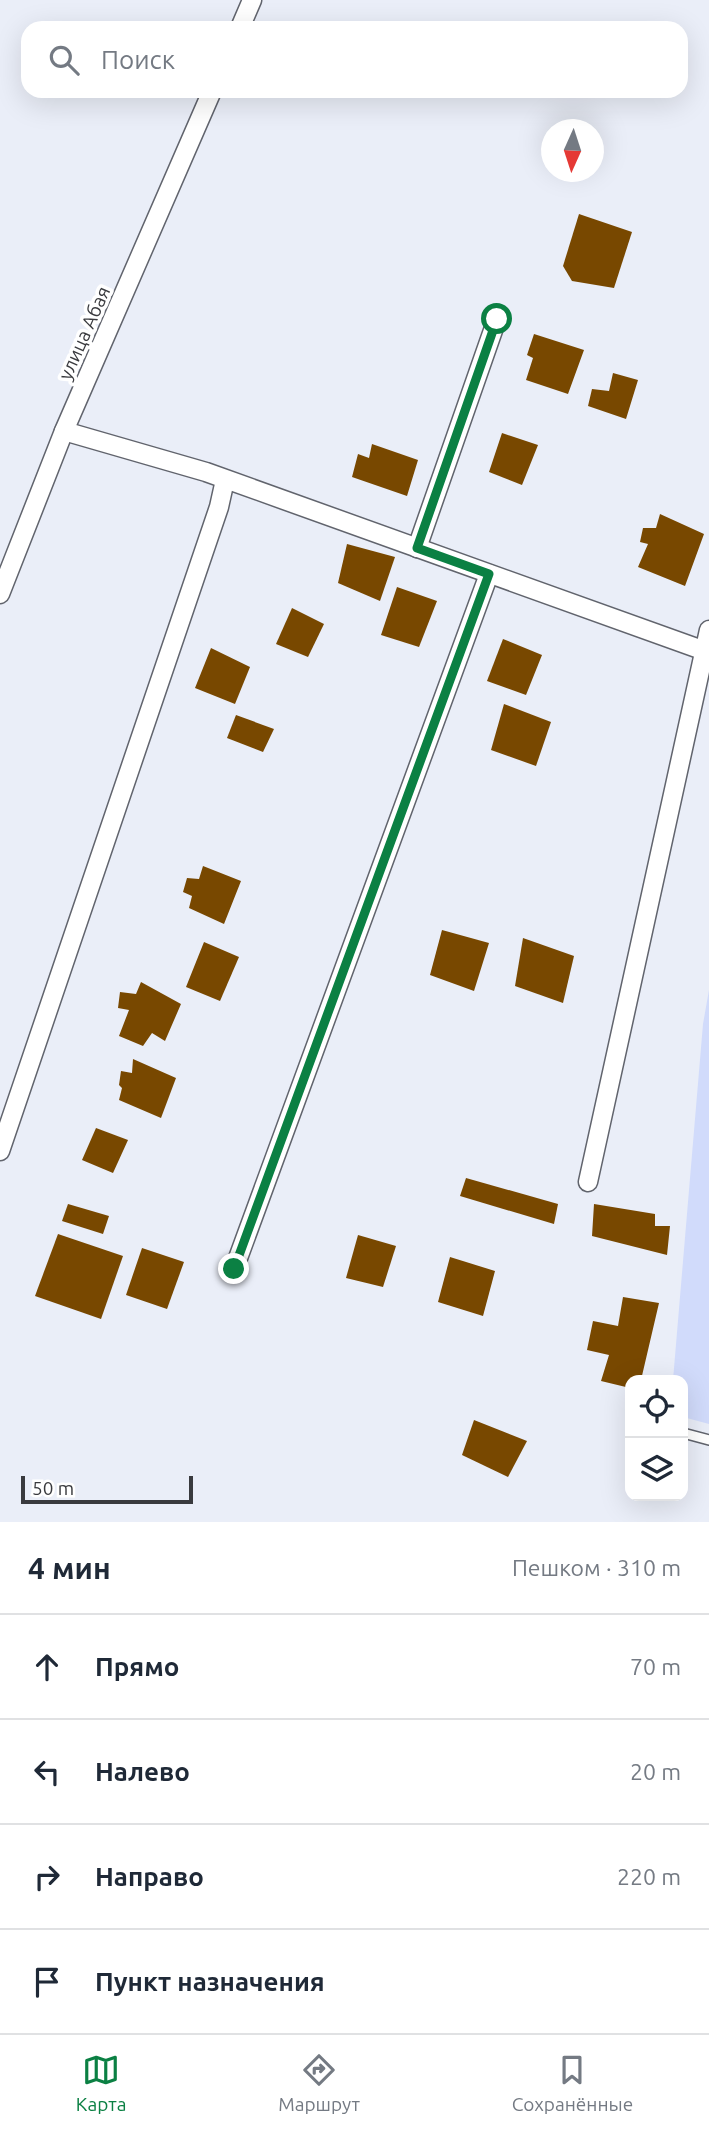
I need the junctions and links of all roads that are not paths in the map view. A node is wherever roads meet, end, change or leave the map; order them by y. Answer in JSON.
{"nodes":[{"id":1,"x":252,"y":0,"type":"edge"},
{"id":2,"x":243,"y":21,"type":"edge"},
{"id":3,"x":209,"y":98,"type":"edge"},
{"id":4,"x":497,"y":319,"type":"dead end"},
{"id":5,"x":64,"y":431,"type":"junction"},
{"id":6,"x":225,"y":480,"type":"junction"},
{"id":7,"x":417,"y":548,"type":"junction"},
{"id":8,"x":489,"y":574,"type":"junction"},
{"id":9,"x":0,"y":594,"type":"edge"},
{"id":10,"x":709,"y":630,"type":"edge"},
{"id":11,"x":705,"y":650,"type":"junction"},
{"id":12,"x":0,"y":1151,"type":"edge"},
{"id":13,"x":588,"y":1182,"type":"dead end"},
{"id":14,"x":234,"y":1269,"type":"dead end"},
{"id":15,"x":688,"y":1434,"type":"edge"},
{"id":16,"x":709,"y":1440,"type":"edge"}],
"edges":[{"from":1,"to":2,"type":"street"},
{"from":3,"to":5,"type":"street","name":"улица Абая"},
{"from":4,"to":7,"type":"street"},
{"from":5,"to":6,"type":"street"},
{"from":5,"to":9,"type":"street","name":"улица Абая"},
{"from":6,"to":7,"type":"street"},
{"from":6,"to":12,"type":"street"},
{"from":7,"to":8,"type":"street"},
{"from":8,"to":11,"type":"street"},
{"from":8,"to":14,"type":"street"},
{"from":10,"to":11,"type":"street"},
{"from":11,"to":13,"type":"street"},
{"from":15,"to":16,"type":"lane"}]}
